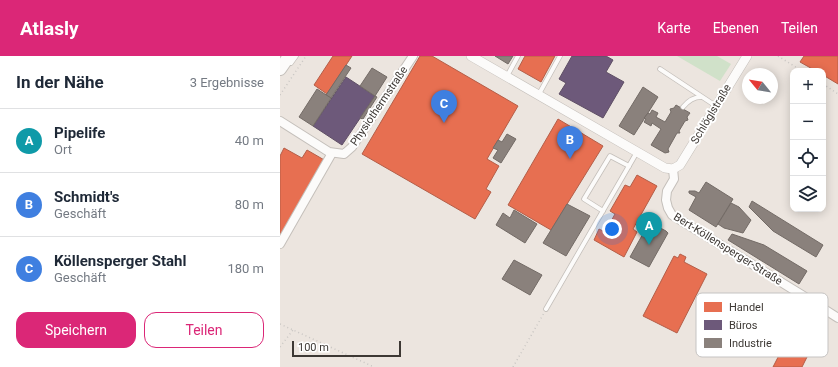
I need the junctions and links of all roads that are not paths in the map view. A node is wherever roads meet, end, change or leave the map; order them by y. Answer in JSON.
{"nodes":[{"id":1,"x":296,"y":56,"type":"edge"},
{"id":2,"x":413,"y":56,"type":"edge"},
{"id":3,"x":471,"y":56,"type":"edge"},
{"id":4,"x":518,"y":56,"type":"edge"},
{"id":5,"x":560,"y":56,"type":"edge"},
{"id":6,"x":747,"y":56,"type":"edge"},
{"id":7,"x":284,"y":67,"type":"edge"},
{"id":8,"x":660,"y":69,"type":"dead end"},
{"id":9,"x":507,"y":77,"type":"junction"},
{"id":10,"x":539,"y":96,"type":"junction"},
{"id":11,"x":702,"y":97,"type":"junction"},
{"id":12,"x":716,"y":106,"type":"junction"},
{"id":13,"x":683,"y":107,"type":"dead end"},
{"id":14,"x":280,"y":121,"type":"edge"},
{"id":15,"x":637,"y":152,"type":"junction"},
{"id":16,"x":332,"y":153,"type":"junction"},
{"id":17,"x":629,"y":166,"type":"junction"},
{"id":18,"x":673,"y":169,"type":"junction"},
{"id":19,"x":603,"y":211,"type":"junction"},
{"id":20,"x":280,"y":244,"type":"edge"},
{"id":21,"x":800,"y":293,"type":"edge"},
{"id":22,"x":546,"y":309,"type":"road end"},
{"id":23,"x":828,"y":311,"type":"edge"},
{"id":24,"x":838,"y":318,"type":"edge"}],
"edges":[{"from":1,"to":7,"type":"lane"},
{"from":2,"to":16,"type":"street","name":"Physiothermstraße"},
{"from":3,"to":9,"type":"street"},
{"from":4,"to":9,"type":"lane"},
{"from":5,"to":10,"type":"lane"},
{"from":6,"to":12,"type":"street","name":"Schlöglstraße"},
{"from":8,"to":11,"type":"lane"},
{"from":9,"to":10,"type":"street"},
{"from":10,"to":15,"type":"street"},
{"from":11,"to":12,"type":"lane"},
{"from":11,"to":13,"type":"lane"},
{"from":12,"to":18,"type":"street","name":"Schlöglstraße"},
{"from":14,"to":16,"type":"street"},
{"from":15,"to":17,"type":"lane"},
{"from":15,"to":18,"type":"street"},
{"from":16,"to":20,"type":"street"},
{"from":17,"to":19,"type":"lane"},
{"from":17,"to":19,"type":"lane"},
{"from":18,"to":21,"type":"street","name":"Bert-Köllensperger-Straße"},
{"from":19,"to":22,"type":"lane"},
{"from":23,"to":24,"type":"street","name":"Bert-Köllensperger-Straße"}]}
